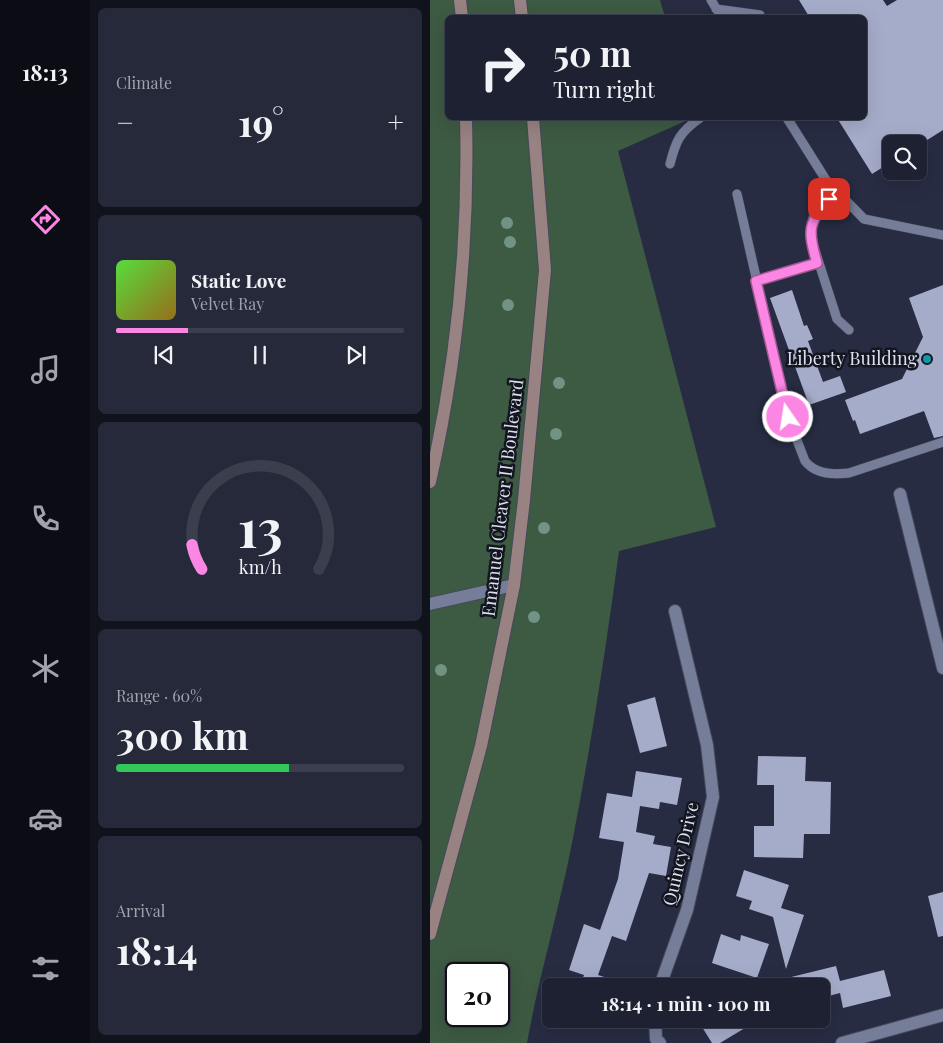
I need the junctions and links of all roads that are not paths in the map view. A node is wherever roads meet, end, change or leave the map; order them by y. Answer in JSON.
{"nodes":[{"id":1,"x":460,"y":0,"type":"edge"},
{"id":2,"x":520,"y":0,"type":"edge"},
{"id":3,"x":711,"y":0,"type":"edge"},
{"id":4,"x":716,"y":9,"type":"junction"},
{"id":5,"x":462,"y":15,"type":"edge"},
{"id":6,"x":522,"y":15,"type":"edge"},
{"id":7,"x":720,"y":15,"type":"edge"},
{"id":8,"x":760,"y":15,"type":"edge"},
{"id":9,"x":466,"y":120,"type":"edge"},
{"id":10,"x":533,"y":120,"type":"edge"},
{"id":11,"x":697,"y":120,"type":"edge"},
{"id":12,"x":788,"y":120,"type":"edge"},
{"id":13,"x":670,"y":164,"type":"dead end"},
{"id":14,"x":836,"y":191,"type":"junction"},
{"id":15,"x":736,"y":194,"type":"dead end"},
{"id":16,"x":943,"y":236,"type":"edge"},
{"id":17,"x":817,"y":263,"type":"junction"},
{"id":18,"x":756,"y":281,"type":"junction"},
{"id":19,"x":849,"y":330,"type":"dead end"},
{"id":20,"x":943,"y":442,"type":"edge"},
{"id":21,"x":430,"y":482,"type":"edge"},
{"id":22,"x":900,"y":494,"type":"dead end"},
{"id":23,"x":514,"y":585,"type":"junction"},
{"id":24,"x":430,"y":604,"type":"edge"},
{"id":25,"x":675,"y":611,"type":"dead end"},
{"id":26,"x":943,"y":668,"type":"edge"},
{"id":27,"x":430,"y":934,"type":"edge"},
{"id":28,"x":663,"y":978,"type":"edge"},
{"id":29,"x":943,"y":1015,"type":"edge"},
{"id":30,"x":655,"y":1028,"type":"edge"},
{"id":31,"x":660,"y":1043,"type":"edge"},
{"id":32,"x":842,"y":1043,"type":"edge"}],
"edges":[{"from":1,"to":5,"type":"main road"},
{"from":2,"to":6,"type":"main road"},
{"from":3,"to":4,"type":"lane"},
{"from":4,"to":7,"type":"lane"},
{"from":4,"to":8,"type":"lane"},
{"from":9,"to":21,"type":"main road"},
{"from":10,"to":23,"type":"main road","name":"Emanuel Cleaver II Boulevard"},
{"from":11,"to":13,"type":"lane"},
{"from":12,"to":14,"type":"lane"},
{"from":14,"to":16,"type":"lane"},
{"from":14,"to":17,"type":"lane"},
{"from":15,"to":18,"type":"lane"},
{"from":17,"to":18,"type":"lane"},
{"from":17,"to":19,"type":"lane"},
{"from":18,"to":20,"type":"lane"},
{"from":22,"to":26,"type":"street"},
{"from":23,"to":24,"type":"street"},
{"from":23,"to":27,"type":"main road","name":"Emanuel Cleaver II Boulevard"},
{"from":25,"to":28,"type":"street","name":"Quincy Drive"},
{"from":29,"to":32,"type":"street"},
{"from":30,"to":31,"type":"street"}]}
